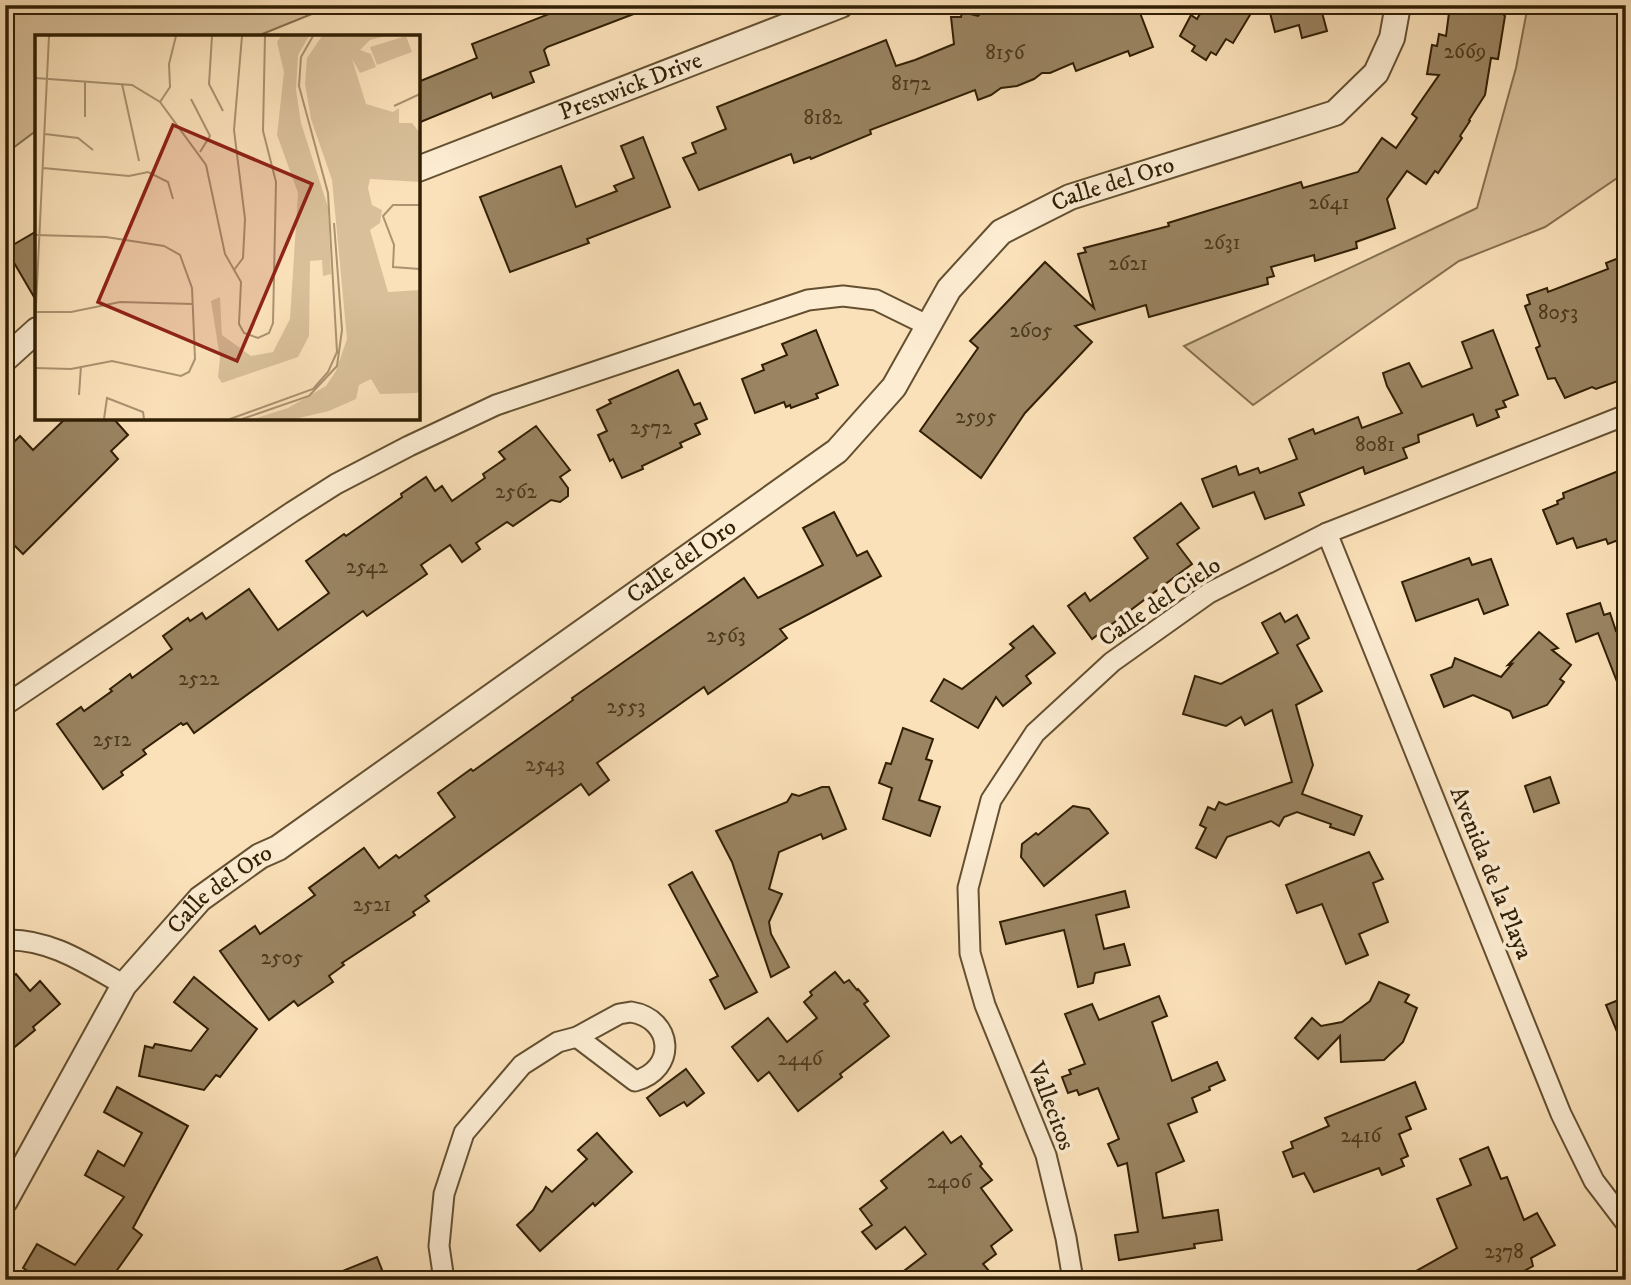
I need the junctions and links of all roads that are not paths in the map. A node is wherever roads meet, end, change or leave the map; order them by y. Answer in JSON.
{"nodes":[{"id":1,"x":841,"y":5,"type":"edge"},
{"id":2,"x":1398,"y":5,"type":"edge"},
{"id":3,"x":420,"y":168,"type":"edge"},
{"id":4,"x":929,"y":326,"type":"junction"},
{"id":5,"x":35,"y":332,"type":"edge"},
{"id":6,"x":5,"y":359,"type":"edge"},
{"id":7,"x":1626,"y":415,"type":"edge"},
{"id":8,"x":1327,"y":533,"type":"junction"},
{"id":9,"x":5,"y":705,"type":"edge"},
{"id":10,"x":5,"y":940,"type":"edge"},
{"id":11,"x":970,"y":953,"type":"joint"},
{"id":12,"x":124,"y":985,"type":"junction"},
{"id":13,"x":577,"y":1037,"type":"dead end"},
{"id":14,"x":5,"y":1200,"type":"edge"},
{"id":15,"x":1626,"y":1223,"type":"edge"},
{"id":16,"x":443,"y":1280,"type":"edge"},
{"id":17,"x":1073,"y":1280,"type":"edge"}],
"edges":[{"from":1,"to":3,"type":"street","name":"Prestwick Drive"},
{"from":2,"to":4,"type":"street","name":"Calle del Oro"},
{"from":4,"to":9,"type":"street"},
{"from":4,"to":12,"type":"street","name":"Calle del Oro"},
{"from":5,"to":6,"type":"street"},
{"from":7,"to":8,"type":"street","name":"Calle del Cielo"},
{"from":8,"to":11,"type":"street","name":"Calle del Cielo"},
{"from":8,"to":15,"type":"street","name":"Avenida de la Playa"},
{"from":10,"to":12,"type":"street"},
{"from":11,"to":17,"type":"street","name":"Vallecitos"},
{"from":12,"to":14,"type":"street","name":"Calle del Oro"},
{"from":13,"to":16,"type":"street"}]}
